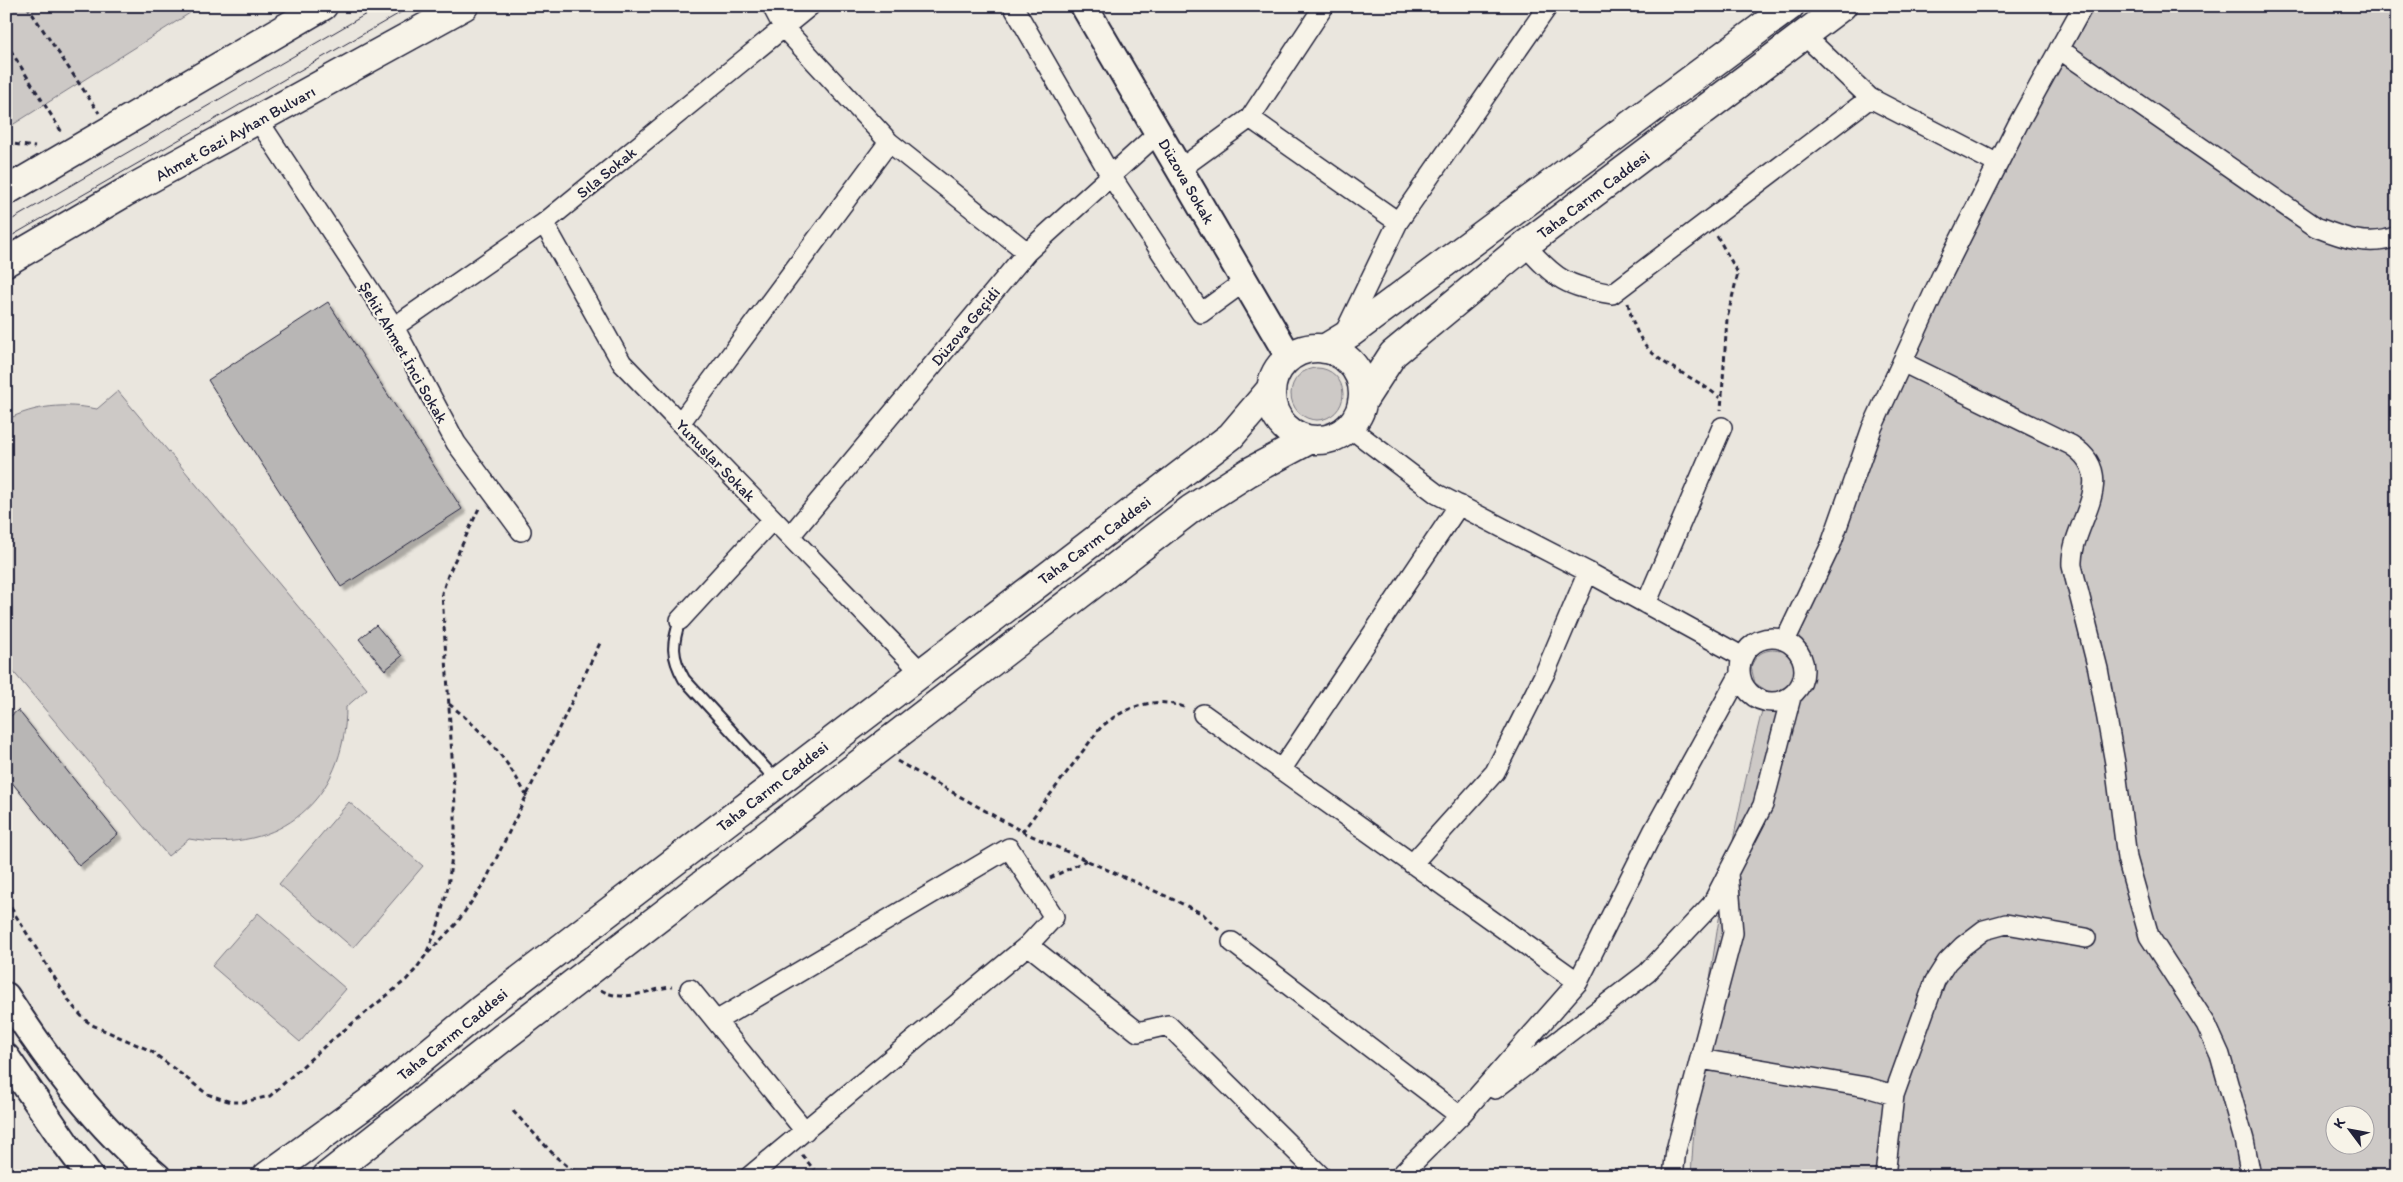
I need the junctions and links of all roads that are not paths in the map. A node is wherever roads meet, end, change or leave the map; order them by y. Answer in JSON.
{"nodes":[{"id":1,"x":323,"y":6,"type":"edge"},
{"id":2,"x":464,"y":6,"type":"edge"},
{"id":3,"x":772,"y":6,"type":"edge"},
{"id":4,"x":810,"y":6,"type":"edge"},
{"id":5,"x":1013,"y":6,"type":"edge"},
{"id":6,"x":1324,"y":6,"type":"edge"},
{"id":7,"x":1548,"y":6,"type":"edge"},
{"id":8,"x":1842,"y":6,"type":"edge"},
{"id":9,"x":2083,"y":6,"type":"edge"},
{"id":10,"x":1090,"y":8,"type":"edge"},
{"id":11,"x":1780,"y":9,"type":"edge"},
{"id":12,"x":783,"y":26,"type":"junction"},
{"id":13,"x":1804,"y":35,"type":"junction"},
{"id":14,"x":2060,"y":49,"type":"junction"},
{"id":15,"x":1870,"y":98,"type":"junction"},
{"id":16,"x":1250,"y":118,"type":"junction"},
{"id":17,"x":258,"y":120,"type":"junction"},
{"id":18,"x":1158,"y":133,"type":"junction"},
{"id":19,"x":889,"y":142,"type":"junction"},
{"id":20,"x":1998,"y":164,"type":"junction"},
{"id":21,"x":1180,"y":169,"type":"junction"},
{"id":22,"x":1111,"y":176,"type":"junction"},
{"id":23,"x":6,"y":191,"type":"edge"},
{"id":24,"x":1398,"y":222,"type":"junction"},
{"id":25,"x":544,"y":223,"type":"junction"},
{"id":26,"x":2397,"y":236,"type":"edge"},
{"id":27,"x":1525,"y":245,"type":"junction"},
{"id":28,"x":1027,"y":252,"type":"junction"},
{"id":29,"x":6,"y":262,"type":"edge"},
{"id":30,"x":1245,"y":281,"type":"junction"},
{"id":31,"x":394,"y":327,"type":"junction"},
{"id":32,"x":1333,"y":343,"type":"junction"},
{"id":33,"x":1289,"y":357,"type":"junction"},
{"id":34,"x":1902,"y":362,"type":"junction"},
{"id":35,"x":1271,"y":389,"type":"junction"},
{"id":36,"x":1362,"y":402,"type":"junction"},
{"id":37,"x":680,"y":423,"type":"junction"},
{"id":38,"x":1349,"y":427,"type":"junction"},
{"id":39,"x":1722,"y":428,"type":"dead end"},
{"id":40,"x":1309,"y":440,"type":"junction"},
{"id":41,"x":1459,"y":505,"type":"junction"},
{"id":42,"x":773,"y":519,"type":"junction"},
{"id":43,"x":521,"y":531,"type":"dead end"},
{"id":44,"x":790,"y":536,"type":"junction"},
{"id":45,"x":1588,"y":572,"type":"junction"},
{"id":46,"x":1646,"y":604,"type":"junction"},
{"id":47,"x":680,"y":620,"type":"joint"},
{"id":48,"x":1785,"y":641,"type":"junction"},
{"id":49,"x":1741,"y":665,"type":"junction"},
{"id":50,"x":921,"y":672,"type":"junction"},
{"id":51,"x":1790,"y":697,"type":"junction"},
{"id":52,"x":1203,"y":714,"type":"road end"},
{"id":53,"x":1280,"y":770,"type":"junction"},
{"id":54,"x":778,"y":782,"type":"junction"},
{"id":55,"x":1412,"y":864,"type":"junction"},
{"id":56,"x":1728,"y":873,"type":"junction"},
{"id":57,"x":2086,"y":938,"type":"dead end"},
{"id":58,"x":1232,"y":942,"type":"road end"},
{"id":59,"x":1028,"y":945,"type":"junction"},
{"id":60,"x":1578,"y":982,"type":"junction"},
{"id":61,"x":690,"y":989,"type":"road end"},
{"id":62,"x":6,"y":996,"type":"edge"},
{"id":63,"x":716,"y":1021,"type":"junction"},
{"id":64,"x":6,"y":1057,"type":"edge"},
{"id":65,"x":1700,"y":1059,"type":"junction"},
{"id":66,"x":1894,"y":1095,"type":"junction"},
{"id":67,"x":1460,"y":1116,"type":"junction"},
{"id":68,"x":798,"y":1136,"type":"junction"},
{"id":69,"x":90,"y":1176,"type":"edge"},
{"id":70,"x":158,"y":1176,"type":"edge"},
{"id":71,"x":267,"y":1176,"type":"edge"},
{"id":72,"x":327,"y":1176,"type":"edge"},
{"id":73,"x":750,"y":1176,"type":"edge"},
{"id":74,"x":1321,"y":1176,"type":"edge"},
{"id":75,"x":1400,"y":1176,"type":"edge"},
{"id":76,"x":1673,"y":1176,"type":"edge"},
{"id":77,"x":1884,"y":1176,"type":"edge"},
{"id":78,"x":2251,"y":1176,"type":"edge"}],
"edges":[{"from":1,"to":23,"type":"main road"},
{"from":2,"to":17,"type":"main road","name":"Ahmet Gazi Ayhan Bulvarı"},
{"from":3,"to":12,"type":"street"},
{"from":4,"to":12,"type":"street","name":"Sıla Sokak"},
{"from":5,"to":22,"type":"street"},
{"from":6,"to":16,"type":"street"},
{"from":7,"to":24,"type":"street"},
{"from":8,"to":13,"type":"main road","name":"Taha Carım Caddesi"},
{"from":9,"to":14,"type":"street"},
{"from":10,"to":18,"type":"street","name":"Düzova Sokak"},
{"from":11,"to":32,"type":"main road","name":"Taha Carım Caddesi"},
{"from":12,"to":19,"type":"street"},
{"from":12,"to":25,"type":"street","name":"Sıla Sokak"},
{"from":13,"to":15,"type":"street"},
{"from":13,"to":27,"type":"main road","name":"Taha Carım Caddesi"},
{"from":14,"to":20,"type":"street"},
{"from":14,"to":26,"type":"street"},
{"from":15,"to":20,"type":"street"},
{"from":15,"to":27,"type":"street"},
{"from":16,"to":21,"type":"street"},
{"from":16,"to":24,"type":"street"},
{"from":17,"to":29,"type":"main road","name":"Ahmet Gazi Ayhan Bulvarı"},
{"from":17,"to":31,"type":"street","name":"Şehit Ahmet İnci Sokak"},
{"from":18,"to":21,"type":"street","name":"Düzova Sokak"},
{"from":18,"to":22,"type":"street","name":"Düzova Geçidi"},
{"from":19,"to":28,"type":"street"},
{"from":19,"to":37,"type":"street"},
{"from":20,"to":34,"type":"street"},
{"from":21,"to":30,"type":"street","name":"Düzova Sokak"},
{"from":22,"to":28,"type":"street","name":"Düzova Geçidi"},
{"from":22,"to":30,"type":"street"},
{"from":24,"to":32,"type":"street"},
{"from":25,"to":31,"type":"street","name":"Sıla Sokak"},
{"from":25,"to":37,"type":"street","name":"Yunuslar Sokak"},
{"from":27,"to":36,"type":"main road","name":"Taha Carım Caddesi"},
{"from":28,"to":44,"type":"street","name":"Düzova Geçidi"},
{"from":30,"to":33,"type":"street","name":"Düzova Sokak"},
{"from":31,"to":43,"type":"street","name":"Şehit Ahmet İnci Sokak"},
{"from":32,"to":33,"type":"main road"},
{"from":32,"to":36,"type":"main road"},
{"from":33,"to":35,"type":"main road"},
{"from":34,"to":48,"type":"street"},
{"from":34,"to":78,"type":"street"},
{"from":35,"to":40,"type":"main road"},
{"from":35,"to":50,"type":"main road","name":"Taha Carım Caddesi"},
{"from":36,"to":38,"type":"main road"},
{"from":37,"to":42,"type":"street","name":"Yunuslar Sokak"},
{"from":38,"to":40,"type":"main road"},
{"from":38,"to":41,"type":"street"},
{"from":39,"to":46,"type":"street"},
{"from":40,"to":72,"type":"main road","name":"Taha Carım Caddesi"},
{"from":41,"to":45,"type":"street"},
{"from":41,"to":53,"type":"street"},
{"from":42,"to":44,"type":"street","name":"Yunuslar Sokak"},
{"from":42,"to":47,"type":"street"},
{"from":44,"to":50,"type":"street","name":"Yunuslar Sokak"},
{"from":45,"to":46,"type":"street"},
{"from":45,"to":55,"type":"street"},
{"from":46,"to":49,"type":"street"},
{"from":47,"to":54,"type":"lane"},
{"from":48,"to":49,"type":"street"},
{"from":48,"to":51,"type":"street"},
{"from":49,"to":51,"type":"street"},
{"from":49,"to":60,"type":"street"},
{"from":50,"to":54,"type":"main road","name":"Taha Carım Caddesi"},
{"from":51,"to":56,"type":"street"},
{"from":52,"to":53,"type":"street"},
{"from":53,"to":55,"type":"street"},
{"from":54,"to":71,"type":"main road","name":"Taha Carım Caddesi"},
{"from":55,"to":60,"type":"street"},
{"from":56,"to":65,"type":"street"},
{"from":56,"to":67,"type":"street"},
{"from":57,"to":66,"type":"street"},
{"from":58,"to":67,"type":"street"},
{"from":59,"to":63,"type":"street"},
{"from":59,"to":68,"type":"street"},
{"from":59,"to":74,"type":"street"},
{"from":60,"to":67,"type":"street"},
{"from":61,"to":63,"type":"street"},
{"from":62,"to":70,"type":"street"},
{"from":63,"to":68,"type":"street"},
{"from":64,"to":69,"type":"street"},
{"from":65,"to":66,"type":"street"},
{"from":65,"to":76,"type":"street"},
{"from":66,"to":77,"type":"street"},
{"from":67,"to":75,"type":"street"},
{"from":68,"to":73,"type":"street"}]}
